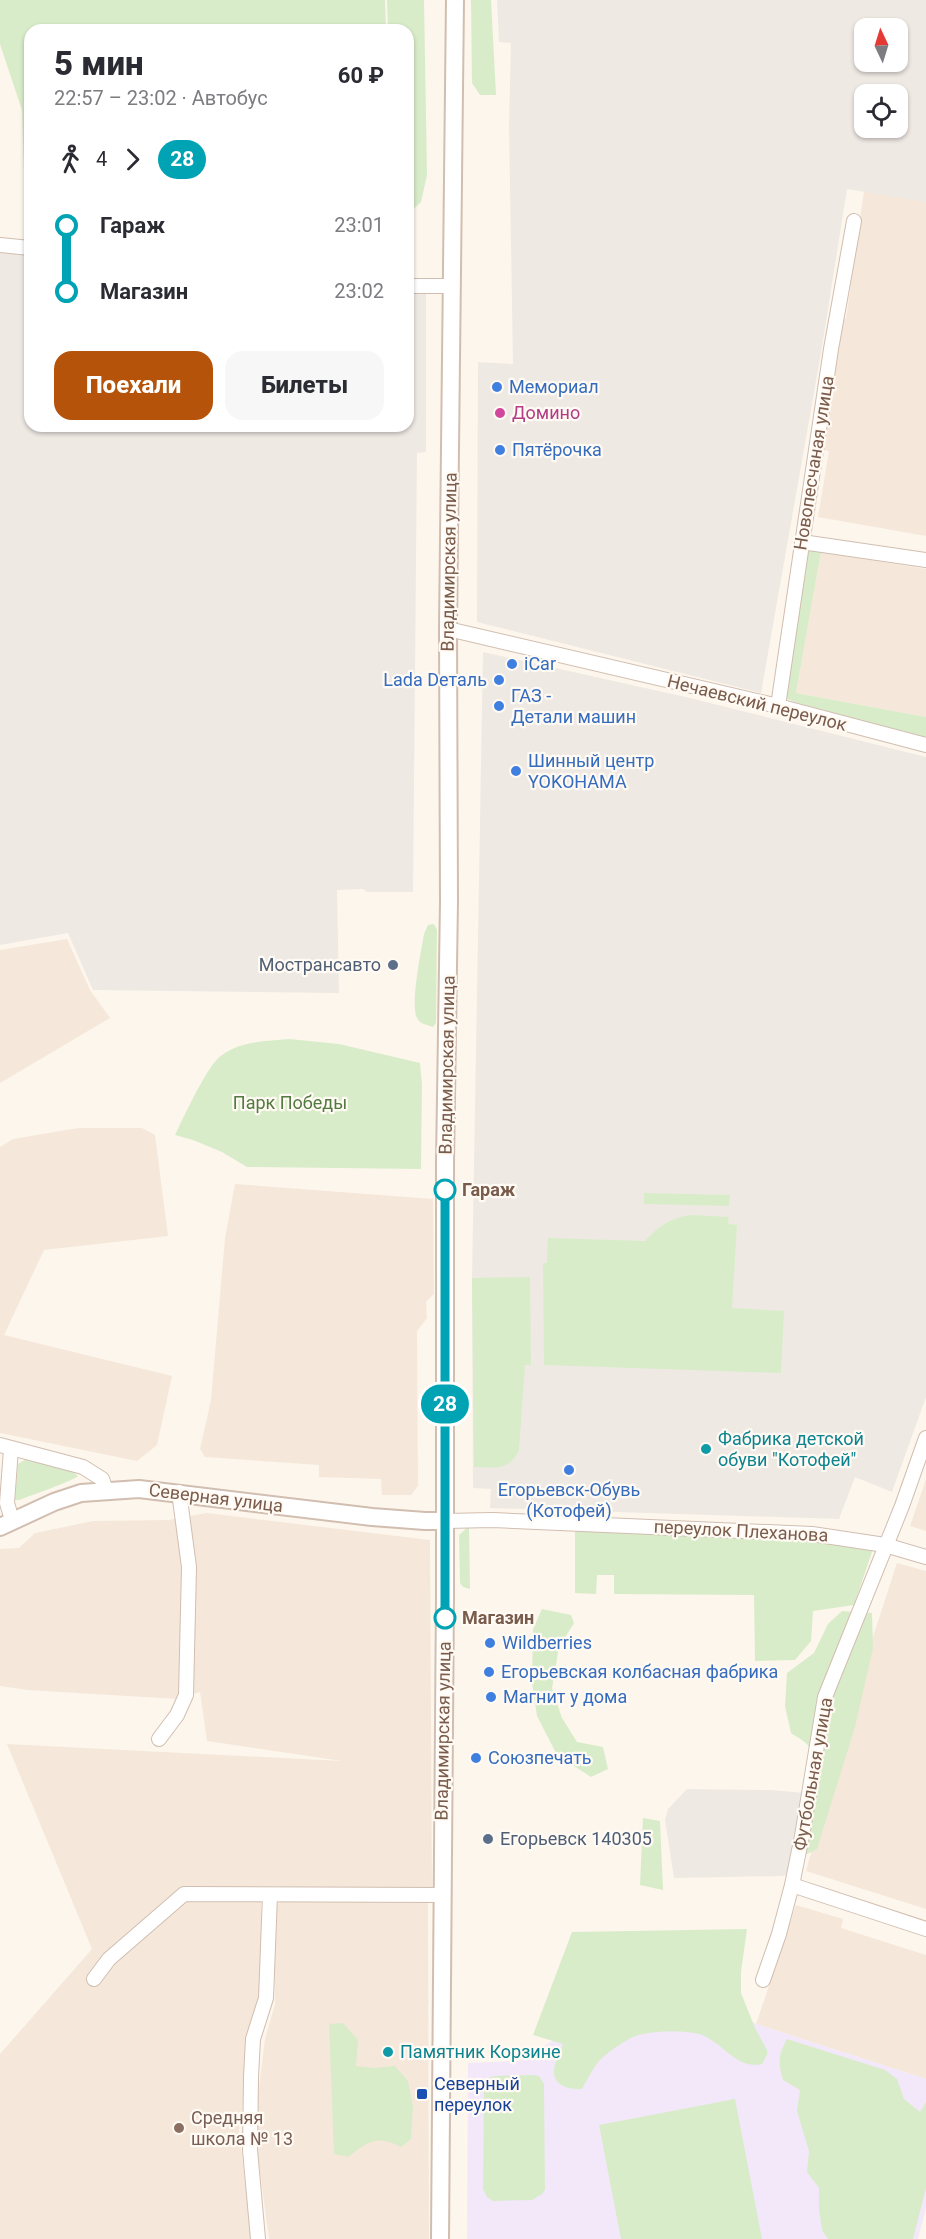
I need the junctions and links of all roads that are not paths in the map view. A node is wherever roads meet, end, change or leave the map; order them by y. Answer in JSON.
{"nodes":[{"id":1,"x":455,"y":0,"type":"edge"},
{"id":2,"x":854,"y":221,"type":"dead end"},
{"id":3,"x":0,"y":245,"type":"edge"},
{"id":4,"x":24,"y":247,"type":"edge"},
{"id":5,"x":414,"y":286,"type":"edge"},
{"id":6,"x":452,"y":286,"type":"junction"},
{"id":7,"x":802,"y":543,"type":"junction"},
{"id":8,"x":926,"y":560,"type":"edge"},
{"id":9,"x":448,"y":629,"type":"junction"},
{"id":10,"x":778,"y":706,"type":"junction"},
{"id":11,"x":926,"y":745,"type":"edge"},
{"id":12,"x":926,"y":1438,"type":"edge"},
{"id":13,"x":6,"y":1447,"type":"edge"},
{"id":14,"x":106,"y":1490,"type":"junction"},
{"id":15,"x":179,"y":1492,"type":"junction"},
{"id":16,"x":445,"y":1521,"type":"junction"},
{"id":17,"x":6,"y":1524,"type":"edge"},
{"id":18,"x":885,"y":1545,"type":"junction"},
{"id":19,"x":926,"y":1557,"type":"edge"},
{"id":20,"x":159,"y":1739,"type":"dead end"},
{"id":21,"x":792,"y":1885,"type":"junction"},
{"id":22,"x":270,"y":1894,"type":"junction"},
{"id":23,"x":442,"y":1895,"type":"junction"},
{"id":24,"x":926,"y":1929,"type":"edge"},
{"id":25,"x":94,"y":1979,"type":"dead end"},
{"id":26,"x":763,"y":1980,"type":"dead end"},
{"id":27,"x":258,"y":2239,"type":"edge"},
{"id":28,"x":440,"y":2239,"type":"edge"}],
"edges":[{"from":1,"to":6,"type":"street","name":"Владимирская улица"},
{"from":2,"to":7,"type":"street","name":"Новопесчаная улица"},
{"from":3,"to":4,"type":"street"},
{"from":5,"to":6,"type":"street"},
{"from":6,"to":9,"type":"street","name":"Владимирская улица"},
{"from":7,"to":8,"type":"street"},
{"from":7,"to":10,"type":"street","name":"Новопесчаная улица"},
{"from":9,"to":10,"type":"street","name":"Нечаевский переулок"},
{"from":9,"to":16,"type":"street","name":"Владимирская улица"},
{"from":10,"to":11,"type":"street","name":"Нечаевский переулок"},
{"from":12,"to":18,"type":"street","name":"Футбольная улица"},
{"from":13,"to":14,"type":"street"},
{"from":13,"to":17,"type":"street"},
{"from":14,"to":15,"type":"street","name":"Северная улица"},
{"from":14,"to":17,"type":"street","name":"Северная улица"},
{"from":15,"to":16,"type":"street","name":"Северная улица"},
{"from":15,"to":20,"type":"street"},
{"from":16,"to":18,"type":"street","name":"переулок Плеханова"},
{"from":16,"to":23,"type":"street","name":"Владимирская улица"},
{"from":18,"to":19,"type":"street","name":"переулок Плеханова"},
{"from":18,"to":21,"type":"street","name":"Футбольная улица"},
{"from":21,"to":24,"type":"street"},
{"from":21,"to":26,"type":"street","name":"Футбольная улица"},
{"from":22,"to":23,"type":"street"},
{"from":22,"to":25,"type":"street"},
{"from":22,"to":27,"type":"street"},
{"from":23,"to":28,"type":"street","name":"Владимирская улица"}]}
